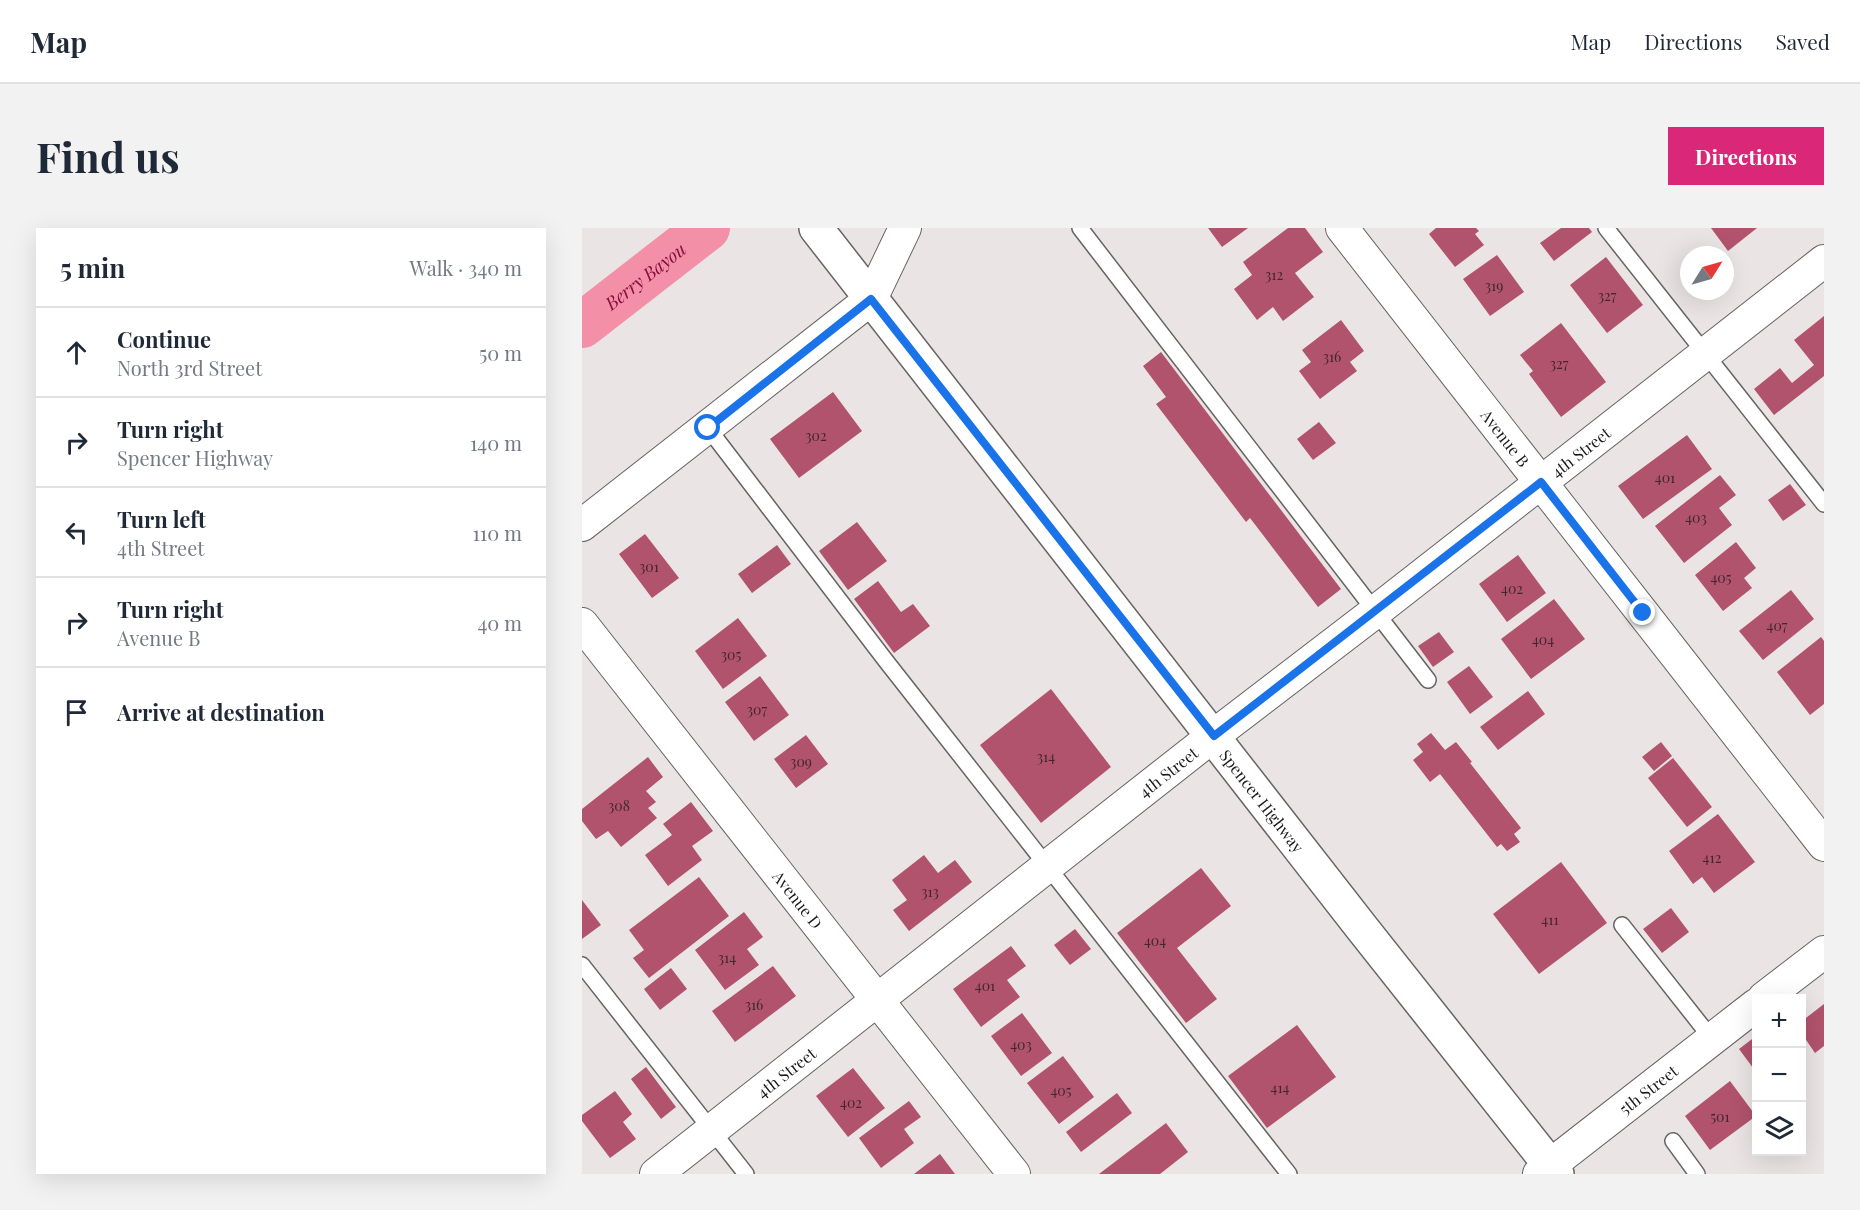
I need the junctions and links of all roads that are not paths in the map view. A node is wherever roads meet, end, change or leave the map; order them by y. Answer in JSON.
{"nodes":[{"id":1,"x":905,"y":228,"type":"edge"},
{"id":2,"x":1080,"y":228,"type":"edge"},
{"id":3,"x":1342,"y":228,"type":"edge"},
{"id":4,"x":1606,"y":228,"type":"edge"},
{"id":5,"x":818,"y":230,"type":"edge"},
{"id":6,"x":1824,"y":261,"type":"edge"},
{"id":7,"x":871,"y":299,"type":"junction"},
{"id":8,"x":1705,"y":354,"type":"junction"},
{"id":9,"x":708,"y":428,"type":"junction"},
{"id":10,"x":1541,"y":482,"type":"junction"},
{"id":11,"x":1824,"y":504,"type":"edge"},
{"id":12,"x":582,"y":525,"type":"edge"},
{"id":13,"x":1375,"y":612,"type":"junction"},
{"id":14,"x":582,"y":624,"type":"edge"},
{"id":15,"x":1428,"y":680,"type":"dead end"},
{"id":16,"x":1214,"y":736,"type":"junction"},
{"id":17,"x":1824,"y":845,"type":"edge"},
{"id":18,"x":1047,"y":866,"type":"junction"},
{"id":19,"x":1622,"y":925,"type":"dead end"},
{"id":20,"x":1824,"y":952,"type":"edge"},
{"id":21,"x":582,"y":964,"type":"edge"},
{"id":22,"x":1770,"y":994,"type":"edge"},
{"id":23,"x":877,"y":1000,"type":"junction"},
{"id":24,"x":1752,"y":1008,"type":"edge"},
{"id":25,"x":1712,"y":1039,"type":"junction"},
{"id":26,"x":712,"y":1130,"type":"junction"},
{"id":27,"x":1673,"y":1141,"type":"dead end"},
{"id":28,"x":1549,"y":1171,"type":"edge"},
{"id":29,"x":656,"y":1174,"type":"edge"},
{"id":30,"x":746,"y":1174,"type":"edge"},
{"id":31,"x":1014,"y":1174,"type":"edge"},
{"id":32,"x":1289,"y":1174,"type":"edge"},
{"id":33,"x":1697,"y":1174,"type":"edge"}],
"edges":[{"from":1,"to":7,"type":"street"},
{"from":2,"to":13,"type":"lane"},
{"from":3,"to":10,"type":"street","name":"Avenue B"},
{"from":4,"to":8,"type":"lane"},
{"from":5,"to":7,"type":"main road","name":"Spencer Highway"},
{"from":6,"to":8,"type":"street","name":"4th Street"},
{"from":7,"to":9,"type":"street"},
{"from":7,"to":16,"type":"main road","name":"Spencer Highway"},
{"from":8,"to":10,"type":"street","name":"4th Street"},
{"from":8,"to":11,"type":"lane"},
{"from":9,"to":12,"type":"street"},
{"from":9,"to":18,"type":"lane"},
{"from":10,"to":13,"type":"street","name":"4th Street"},
{"from":10,"to":17,"type":"street","name":"Avenue B"},
{"from":13,"to":15,"type":"lane"},
{"from":13,"to":16,"type":"street","name":"4th Street"},
{"from":14,"to":23,"type":"street","name":"Avenue D"},
{"from":16,"to":18,"type":"street","name":"4th Street"},
{"from":16,"to":28,"type":"main road","name":"Spencer Highway"},
{"from":18,"to":23,"type":"street","name":"4th Street"},
{"from":18,"to":32,"type":"lane"},
{"from":19,"to":25,"type":"lane"},
{"from":20,"to":22,"type":"street"},
{"from":21,"to":26,"type":"lane"},
{"from":23,"to":26,"type":"street","name":"4th Street"},
{"from":23,"to":31,"type":"street","name":"Avenue D"},
{"from":24,"to":25,"type":"street","name":"5th Street"},
{"from":25,"to":28,"type":"street","name":"5th Street"},
{"from":26,"to":29,"type":"street","name":"4th Street"},
{"from":26,"to":30,"type":"lane"},
{"from":27,"to":33,"type":"lane"}]}
